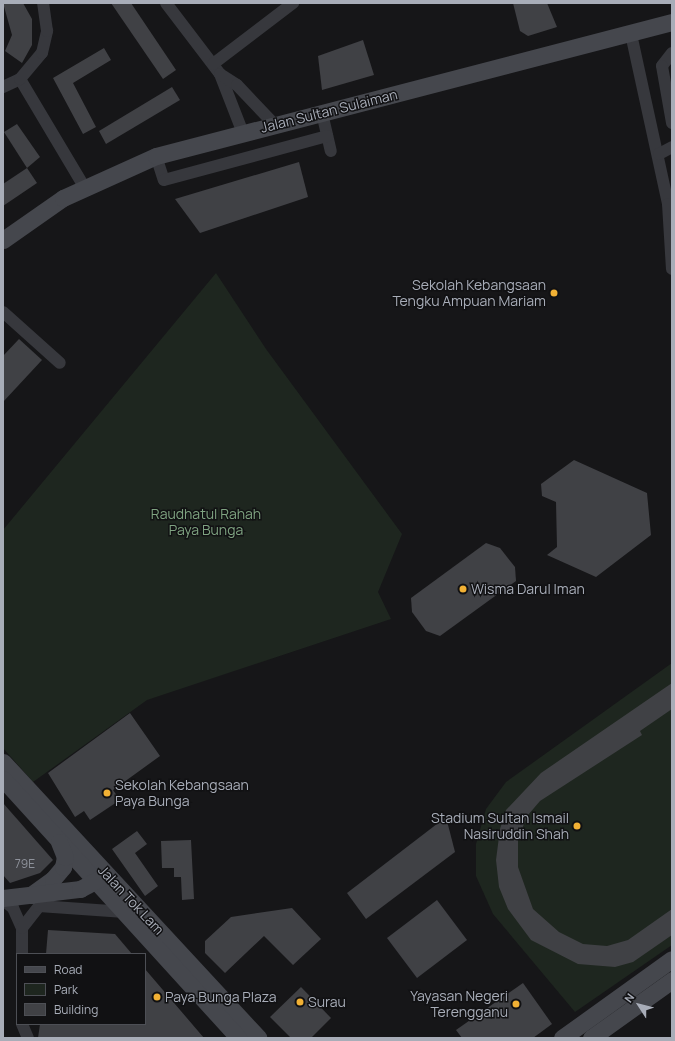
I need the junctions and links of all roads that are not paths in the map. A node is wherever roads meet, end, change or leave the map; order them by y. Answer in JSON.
{"nodes":[{"id":1,"x":43,"y":3,"type":"edge"},
{"id":2,"x":166,"y":3,"type":"edge"},
{"id":3,"x":293,"y":3,"type":"edge"},
{"id":4,"x":672,"y":22,"type":"edge"},
{"id":5,"x":631,"y":34,"type":"junction"},
{"id":6,"x":672,"y":53,"type":"edge"},
{"id":7,"x":213,"y":64,"type":"junction"},
{"id":8,"x":220,"y":74,"type":"junction"},
{"id":9,"x":20,"y":79,"type":"junction"},
{"id":10,"x":3,"y":87,"type":"edge"},
{"id":11,"x":322,"y":113,"type":"junction"},
{"id":12,"x":672,"y":123,"type":"edge"},
{"id":13,"x":274,"y":124,"type":"junction"},
{"id":14,"x":243,"y":133,"type":"junction"},
{"id":15,"x":327,"y":136,"type":"junction"},
{"id":16,"x":672,"y":147,"type":"edge"},
{"id":17,"x":331,"y":151,"type":"dead end"},
{"id":18,"x":659,"y":154,"type":"junction"},
{"id":19,"x":156,"y":156,"type":"junction"},
{"id":20,"x":85,"y":188,"type":"junction"},
{"id":21,"x":3,"y":240,"type":"edge"},
{"id":22,"x":672,"y":269,"type":"edge"},
{"id":23,"x":3,"y":312,"type":"edge"},
{"id":24,"x":60,"y":363,"type":"dead end"},
{"id":25,"x":3,"y":762,"type":"edge"},
{"id":26,"x":3,"y":779,"type":"edge"},
{"id":27,"x":58,"y":840,"type":"junction"},
{"id":28,"x":103,"y":878,"type":"junction"},
{"id":29,"x":29,"y":896,"type":"junction"},
{"id":30,"x":3,"y":899,"type":"edge"},
{"id":31,"x":125,"y":912,"type":"junction"},
{"id":32,"x":22,"y":928,"type":"junction"},
{"id":33,"x":22,"y":953,"type":"edge"},
{"id":34,"x":672,"y":959,"type":"edge"},
{"id":35,"x":672,"y":980,"type":"edge"},
{"id":36,"x":22,"y":1025,"type":"edge"},
{"id":37,"x":28,"y":1038,"type":"edge"},
{"id":38,"x":240,"y":1038,"type":"edge"},
{"id":39,"x":259,"y":1038,"type":"edge"},
{"id":40,"x":562,"y":1038,"type":"edge"},
{"id":41,"x":591,"y":1038,"type":"edge"}],
"edges":[{"from":1,"to":9,"type":"street"},
{"from":2,"to":7,"type":"street"},
{"from":3,"to":7,"type":"street"},
{"from":4,"to":5,"type":"street","name":"Jalan Sultan Sulaiman"},
{"from":5,"to":11,"type":"street","name":"Jalan Sultan Sulaiman"},
{"from":5,"to":18,"type":"street"},
{"from":6,"to":12,"type":"street"},
{"from":7,"to":8,"type":"street"},
{"from":8,"to":13,"type":"street"},
{"from":8,"to":14,"type":"street"},
{"from":9,"to":10,"type":"street"},
{"from":9,"to":20,"type":"street"},
{"from":11,"to":13,"type":"street","name":"Jalan Sultan Sulaiman"},
{"from":11,"to":15,"type":"street"},
{"from":13,"to":14,"type":"street","name":"Jalan Sultan Sulaiman"},
{"from":14,"to":19,"type":"street","name":"Jalan Sultan Sulaiman"},
{"from":15,"to":17,"type":"street"},
{"from":15,"to":19,"type":"street"},
{"from":16,"to":18,"type":"street"},
{"from":18,"to":22,"type":"street"},
{"from":19,"to":20,"type":"street","name":"Jalan Sultan Sulaiman"},
{"from":20,"to":21,"type":"street","name":"Jalan Sultan Sulaiman"},
{"from":23,"to":24,"type":"street"},
{"from":25,"to":28,"type":"street","name":"Jalan Tok Lam"},
{"from":26,"to":27,"type":"street","name":"Jalan Tok Lam"},
{"from":27,"to":28,"type":"street","name":"Jalan Tok Lam"},
{"from":27,"to":29,"type":"street"},
{"from":28,"to":29,"type":"street"},
{"from":28,"to":31,"type":"street","name":"Jalan Tok Lam"},
{"from":28,"to":39,"type":"street","name":"Jalan Tok Lam"},
{"from":29,"to":30,"type":"street"},
{"from":30,"to":32,"type":"street"},
{"from":31,"to":32,"type":"street"},
{"from":31,"to":38,"type":"street","name":"Jalan Tok Lam"},
{"from":32,"to":33,"type":"street"},
{"from":34,"to":40,"type":"street"},
{"from":35,"to":41,"type":"street"},
{"from":36,"to":37,"type":"street"}]}
